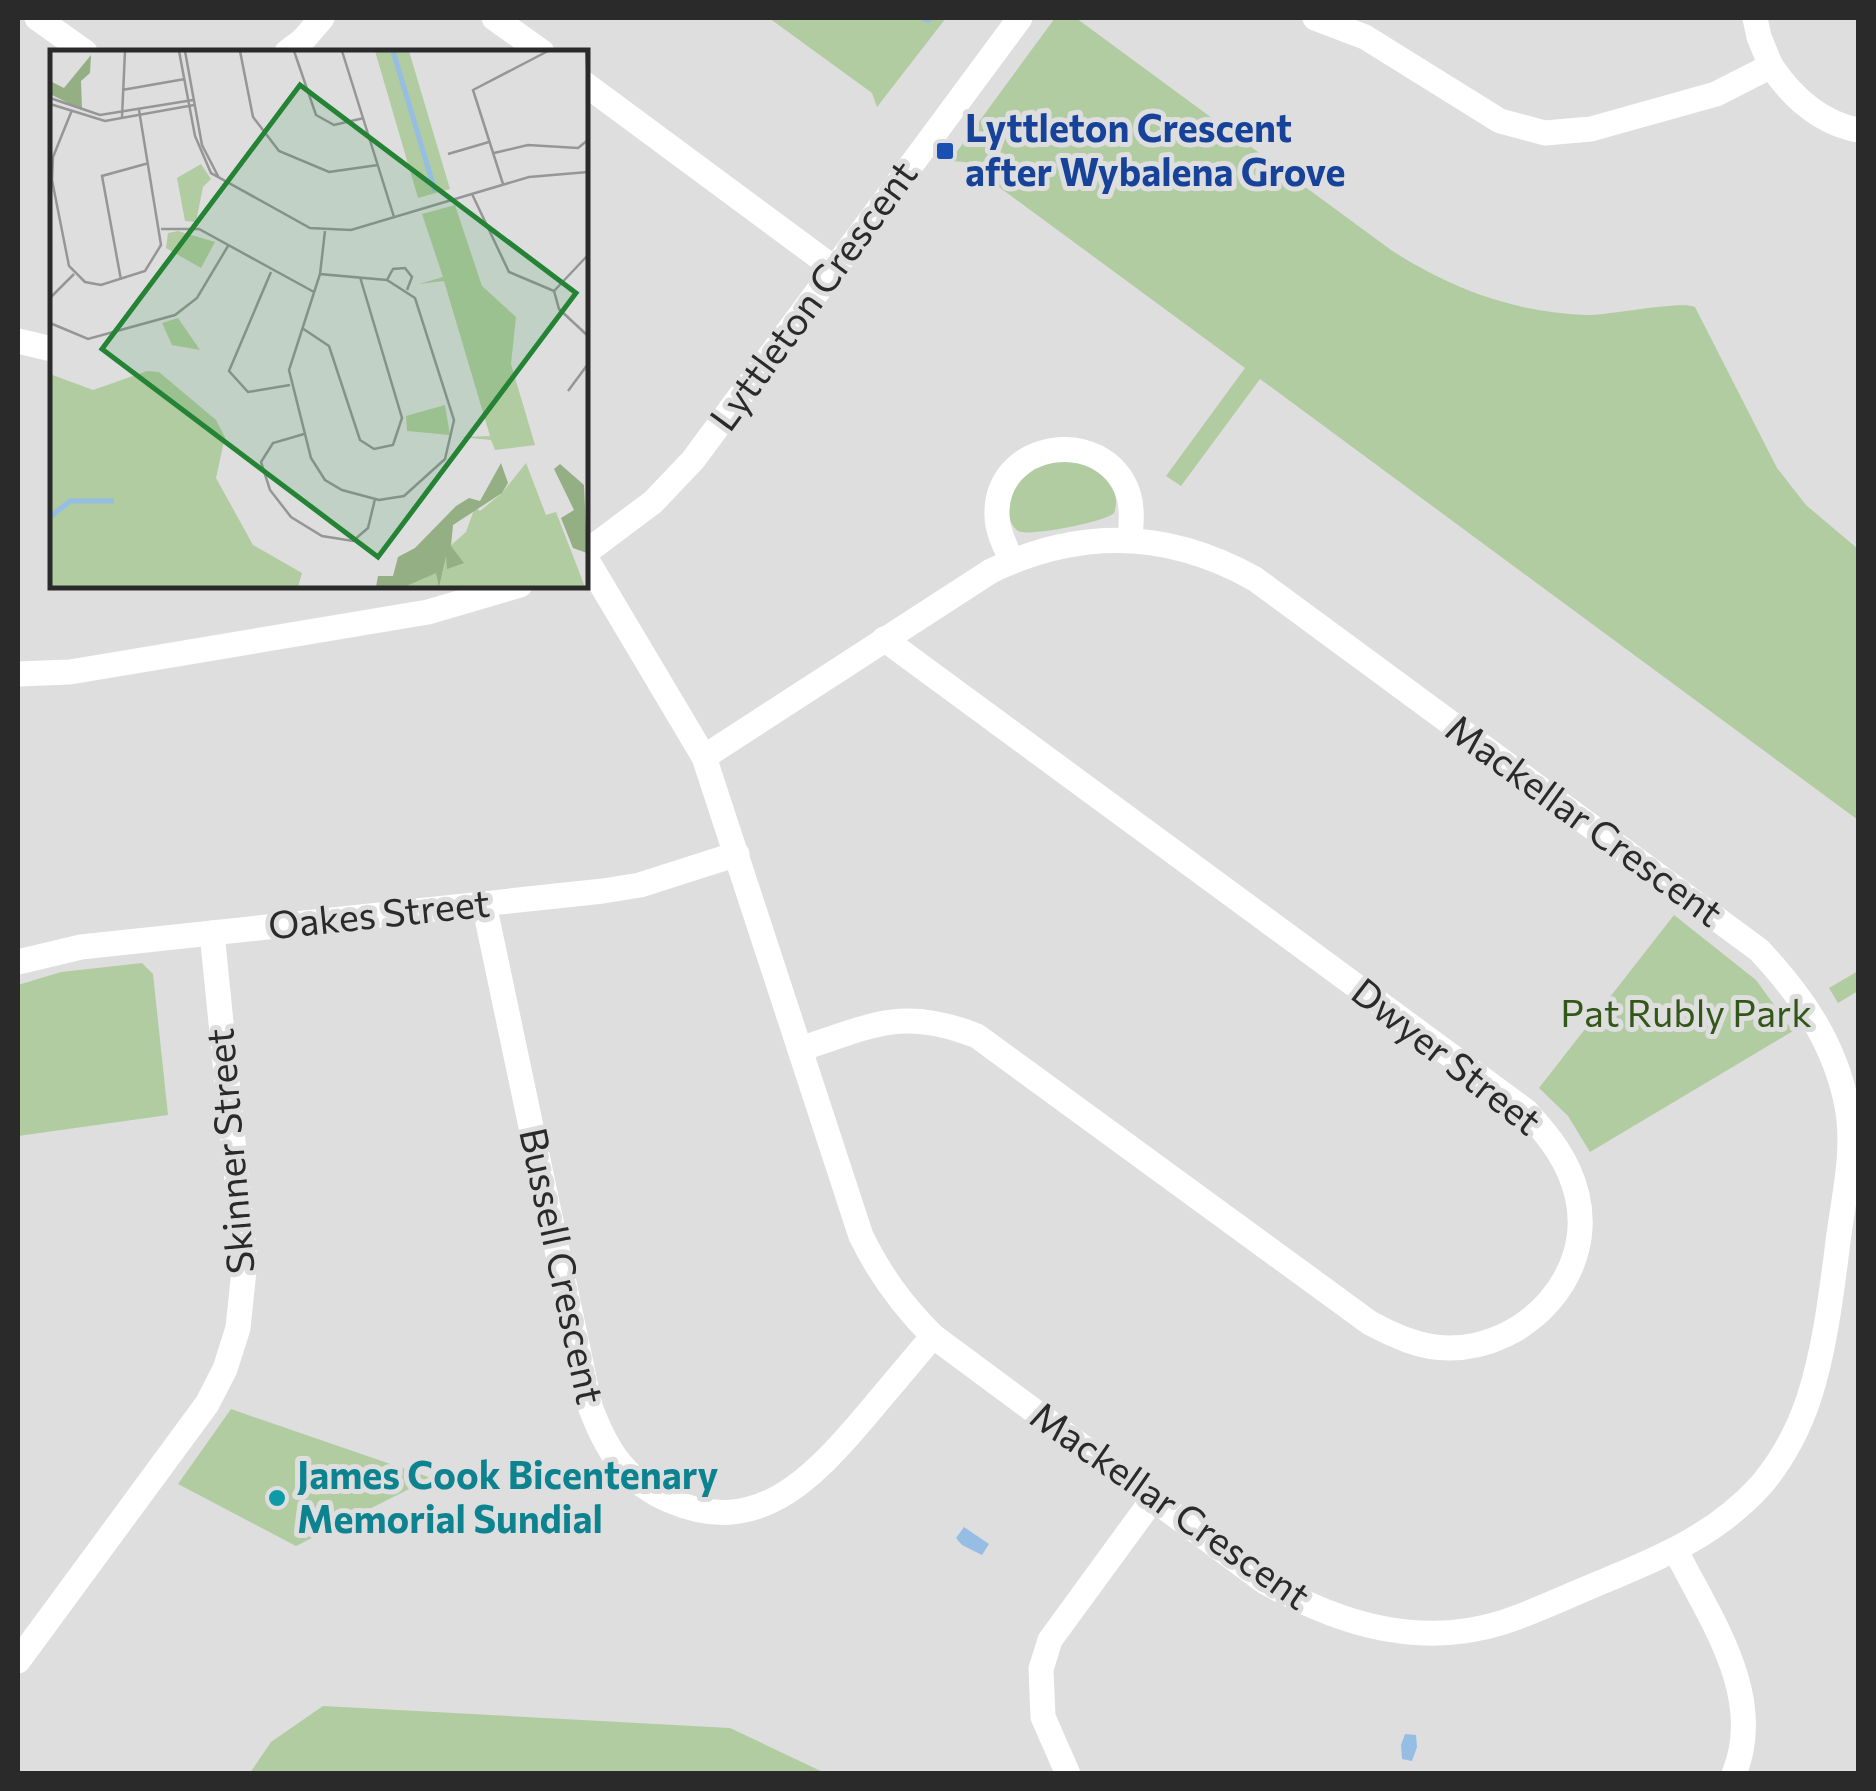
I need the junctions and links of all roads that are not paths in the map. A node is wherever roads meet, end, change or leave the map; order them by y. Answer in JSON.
{"nodes":[{"id":1,"x":38,"y":18,"type":"edge"},
{"id":2,"x":322,"y":18,"type":"edge"},
{"id":3,"x":494,"y":18,"type":"edge"},
{"id":4,"x":1020,"y":18,"type":"edge"},
{"id":5,"x":1315,"y":18,"type":"edge"},
{"id":6,"x":1755,"y":18,"type":"edge"},
{"id":7,"x":82,"y":50,"type":"edge"},
{"id":8,"x":290,"y":50,"type":"edge"},
{"id":9,"x":539,"y":50,"type":"edge"},
{"id":10,"x":1770,"y":66,"type":"junction"},
{"id":11,"x":589,"y":96,"type":"edge"},
{"id":12,"x":1858,"y":130,"type":"edge"},
{"id":13,"x":835,"y":269,"type":"junction"},
{"id":14,"x":18,"y":341,"type":"edge"},
{"id":15,"x":50,"y":349,"type":"edge"},
{"id":16,"x":1130,"y":540,"type":"junction"},
{"id":17,"x":588,"y":553,"type":"edge"},
{"id":18,"x":588,"y":560,"type":"edge"},
{"id":19,"x":1012,"y":561,"type":"junction"},
{"id":20,"x":510,"y":588,"type":"edge"},
{"id":21,"x":884,"y":639,"type":"junction"},
{"id":22,"x":18,"y":674,"type":"edge"},
{"id":23,"x":704,"y":756,"type":"junction"},
{"id":24,"x":737,"y":854,"type":"junction"},
{"id":25,"x":484,"y":904,"type":"junction"},
{"id":26,"x":212,"y":933,"type":"junction"},
{"id":27,"x":18,"y":962,"type":"edge"},
{"id":28,"x":800,"y":1049,"type":"junction"},
{"id":29,"x":1848,"y":1247,"type":"edge"},
{"id":30,"x":933,"y":1336,"type":"junction"},
{"id":31,"x":1153,"y":1500,"type":"junction"},
{"id":32,"x":1676,"y":1551,"type":"junction"},
{"id":33,"x":18,"y":1661,"type":"edge"},
{"id":34,"x":1068,"y":1774,"type":"edge"},
{"id":35,"x":1734,"y":1774,"type":"edge"}],
"edges":[{"from":1,"to":7,"type":"street"},
{"from":2,"to":8,"type":"street"},
{"from":3,"to":9,"type":"street"},
{"from":4,"to":13,"type":"street","name":"Lyttleton Crescent"},
{"from":5,"to":10,"type":"street"},
{"from":6,"to":10,"type":"street"},
{"from":10,"to":12,"type":"street"},
{"from":11,"to":13,"type":"street"},
{"from":13,"to":17,"type":"street","name":"Lyttleton Crescent"},
{"from":14,"to":15,"type":"street"},
{"from":16,"to":19,"type":"street","name":"Mackellar Crescent"},
{"from":16,"to":19,"type":"street"},
{"from":16,"to":29,"type":"street","name":"Mackellar Crescent"},
{"from":18,"to":23,"type":"street","name":"Mackellar Crescent"},
{"from":19,"to":21,"type":"street","name":"Mackellar Crescent"},
{"from":20,"to":22,"type":"street"},
{"from":21,"to":23,"type":"street","name":"Mackellar Crescent"},
{"from":21,"to":28,"type":"street","name":"Dwyer Street"},
{"from":23,"to":24,"type":"street","name":"Mackellar Crescent"},
{"from":24,"to":25,"type":"street","name":"Oakes Street"},
{"from":24,"to":28,"type":"street","name":"Mackellar Crescent"},
{"from":25,"to":26,"type":"street","name":"Oakes Street"},
{"from":25,"to":30,"type":"street","name":"Bussell Crescent"},
{"from":26,"to":27,"type":"street","name":"Oakes Street"},
{"from":26,"to":33,"type":"street","name":"Skinner Street"},
{"from":28,"to":30,"type":"street","name":"Mackellar Crescent"},
{"from":29,"to":32,"type":"street","name":"Mackellar Crescent"},
{"from":30,"to":31,"type":"street","name":"Mackellar Crescent"},
{"from":31,"to":32,"type":"street","name":"Mackellar Crescent"},
{"from":31,"to":34,"type":"street"},
{"from":32,"to":35,"type":"street"}]}
